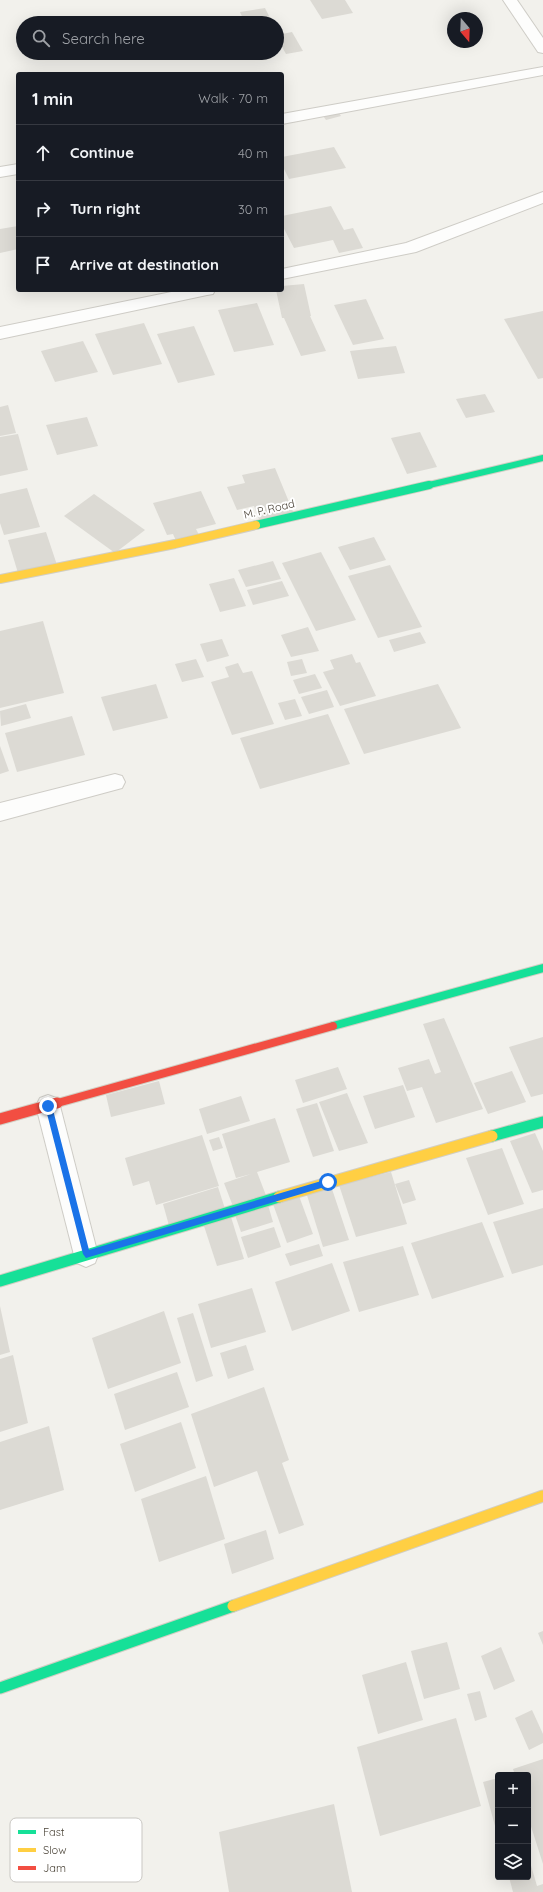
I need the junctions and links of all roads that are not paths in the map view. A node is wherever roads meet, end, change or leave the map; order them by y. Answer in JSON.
{"nodes":[{"id":1,"x":510,"y":0,"type":"edge"},
{"id":2,"x":543,"y":49,"type":"edge"},
{"id":3,"x":543,"y":71,"type":"edge"},
{"id":4,"x":284,"y":119,"type":"edge"},
{"id":5,"x":16,"y":169,"type":"edge"},
{"id":6,"x":0,"y":172,"type":"edge"},
{"id":7,"x":543,"y":197,"type":"edge"},
{"id":8,"x":284,"y":274,"type":"edge"},
{"id":9,"x":197,"y":292,"type":"edge"},
{"id":10,"x":0,"y":333,"type":"edge"},
{"id":11,"x":543,"y":458,"type":"edge"},
{"id":12,"x":0,"y":579,"type":"edge"},
{"id":13,"x":115,"y":782,"type":"dead end"},
{"id":14,"x":0,"y":812,"type":"edge"},
{"id":15,"x":543,"y":968,"type":"edge"},
{"id":16,"x":48,"y":1106,"type":"junction"},
{"id":17,"x":0,"y":1119,"type":"edge"},
{"id":18,"x":543,"y":1122,"type":"edge"},
{"id":19,"x":86,"y":1254,"type":"junction"},
{"id":20,"x":0,"y":1280,"type":"edge"},
{"id":21,"x":543,"y":1496,"type":"edge"},
{"id":22,"x":0,"y":1688,"type":"edge"}],
"edges":[{"from":1,"to":2,"type":"street"},
{"from":3,"to":4,"type":"street"},
{"from":5,"to":6,"type":"street"},
{"from":7,"to":8,"type":"street"},
{"from":9,"to":10,"type":"street"},
{"from":11,"to":12,"type":"street","name":"M. P. Road"},
{"from":13,"to":14,"type":"street"},
{"from":15,"to":16,"type":"street"},
{"from":16,"to":17,"type":"street"},
{"from":16,"to":19,"type":"street"},
{"from":18,"to":19,"type":"street"},
{"from":19,"to":20,"type":"street"},
{"from":21,"to":22,"type":"street"}]}
